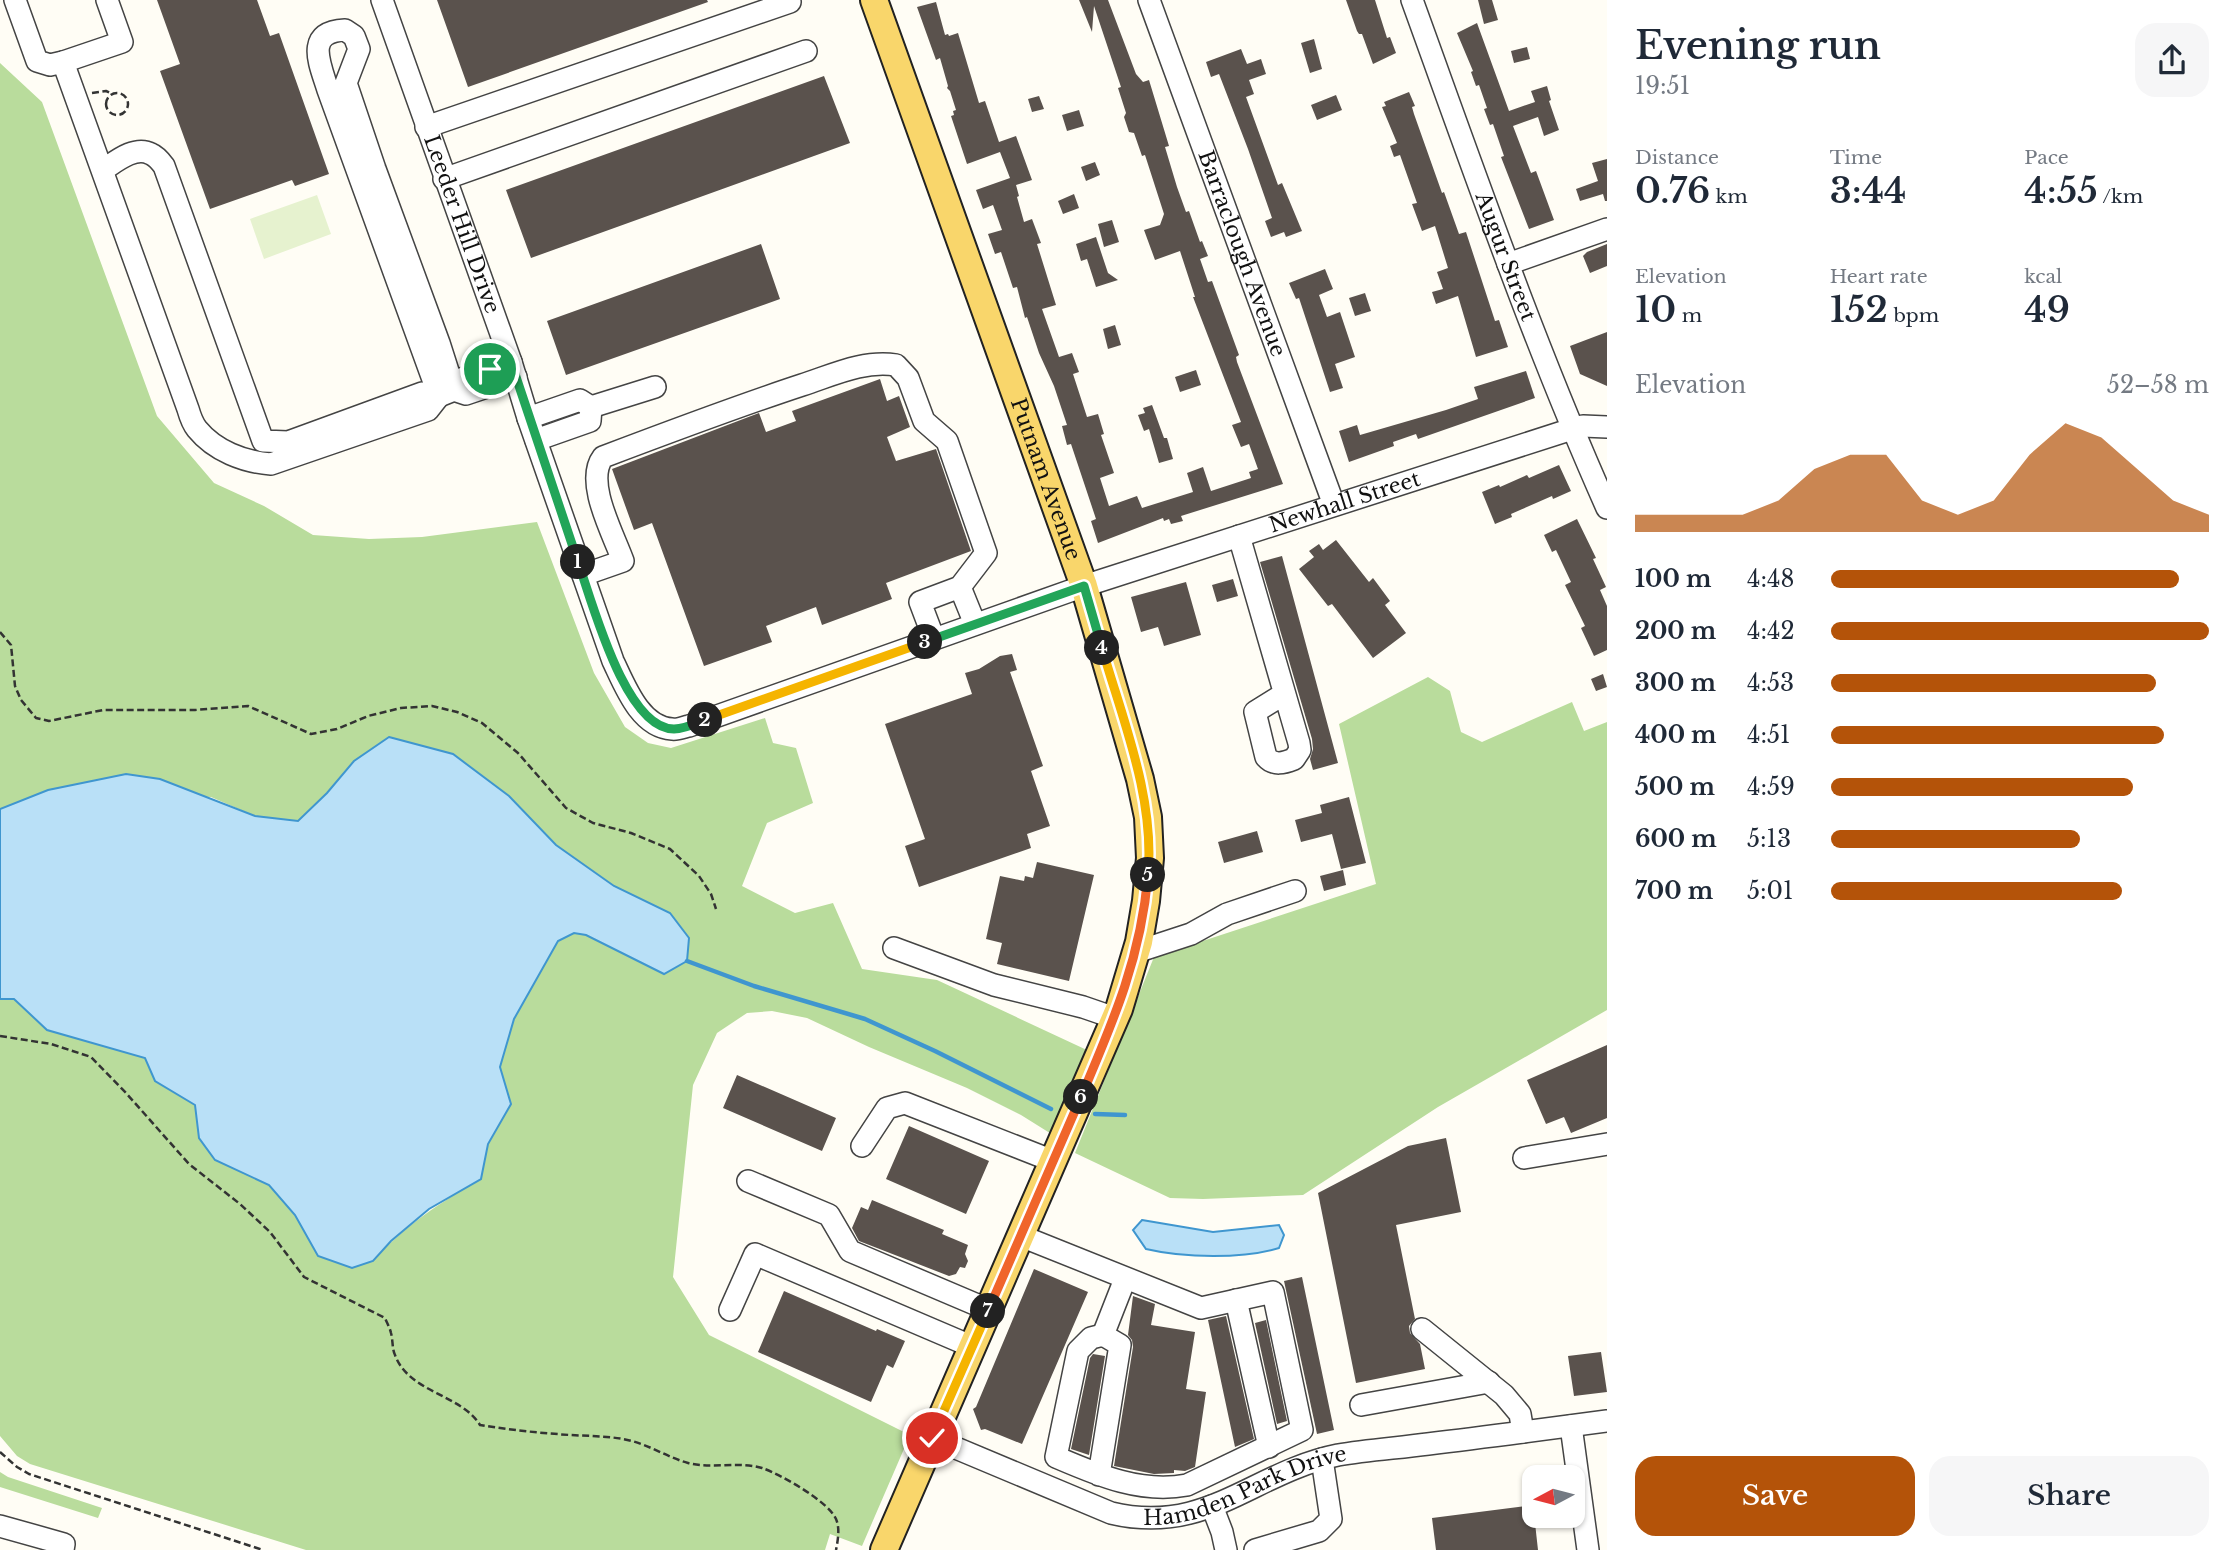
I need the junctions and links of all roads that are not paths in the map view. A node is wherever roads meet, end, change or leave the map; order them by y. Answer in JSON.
{"nodes":[{"id":1,"x":15,"y":0,"type":"edge"},
{"id":2,"x":382,"y":0,"type":"edge"},
{"id":3,"x":874,"y":0,"type":"edge"},
{"id":4,"x":1149,"y":0,"type":"edge"},
{"id":5,"x":1412,"y":0,"type":"edge"},
{"id":6,"x":790,"y":2,"type":"dead end"},
{"id":7,"x":114,"y":5,"type":"edge"},
{"id":8,"x":806,"y":51,"type":"dead end"},
{"id":9,"x":63,"y":62,"type":"junction"},
{"id":10,"x":426,"y":127,"type":"junction"},
{"id":11,"x":103,"y":170,"type":"junction"},
{"id":12,"x":444,"y":179,"type":"junction"},
{"id":13,"x":1607,"y":229,"type":"edge"},
{"id":14,"x":1508,"y":264,"type":"junction"},
{"id":15,"x":513,"y":369,"type":"junction"},
{"id":16,"x":655,"y":387,"type":"dead end"},
{"id":17,"x":446,"y":393,"type":"junction"},
{"id":18,"x":591,"y":407,"type":"junction"},
{"id":19,"x":528,"y":418,"type":"junction"},
{"id":20,"x":1607,"y":427,"type":"edge"},
{"id":21,"x":1572,"y":429,"type":"junction"},
{"id":22,"x":536,"y":440,"type":"junction"},
{"id":23,"x":1334,"y":505,"type":"junction"},
{"id":24,"x":1607,"y":508,"type":"edge"},
{"id":25,"x":1240,"y":536,"type":"junction"},
{"id":26,"x":583,"y":575,"type":"junction"},
{"id":27,"x":1084,"y":586,"type":"junction"},
{"id":28,"x":960,"y":587,"type":"junction"},
{"id":29,"x":975,"y":624,"type":"junction"},
{"id":30,"x":934,"y":639,"type":"junction"},
{"id":31,"x":1284,"y":694,"type":"dead end"},
{"id":32,"x":1295,"y":891,"type":"dead end"},
{"id":33,"x":894,"y":948,"type":"dead end"},
{"id":34,"x":1136,"y":952,"type":"junction"},
{"id":35,"x":1115,"y":1018,"type":"junction"},
{"id":36,"x":1607,"y":1144,"type":"edge"},
{"id":37,"x":862,"y":1146,"type":"dead end"},
{"id":38,"x":1524,"y":1158,"type":"dead end"},
{"id":39,"x":1053,"y":1161,"type":"junction"},
{"id":40,"x":747,"y":1181,"type":"dead end"},
{"id":41,"x":1021,"y":1236,"type":"junction"},
{"id":42,"x":1125,"y":1279,"type":"junction"},
{"id":43,"x":1236,"y":1300,"type":"junction"},
{"id":44,"x":730,"y":1310,"type":"dead end"},
{"id":45,"x":989,"y":1310,"type":"junction"},
{"id":46,"x":1422,"y":1329,"type":"dead end"},
{"id":47,"x":1103,"y":1335,"type":"junction"},
{"id":48,"x":973,"y":1347,"type":"junction"},
{"id":49,"x":1489,"y":1382,"type":"junction"},
{"id":50,"x":1361,"y":1405,"type":"dead end"},
{"id":51,"x":1607,"y":1421,"type":"edge"},
{"id":52,"x":1572,"y":1426,"type":"junction"},
{"id":53,"x":1523,"y":1432,"type":"junction"},
{"id":54,"x":932,"y":1438,"type":"junction"},
{"id":55,"x":1269,"y":1447,"type":"junction"},
{"id":56,"x":1322,"y":1459,"type":"junction"},
{"id":57,"x":1099,"y":1475,"type":"junction"},
{"id":58,"x":1135,"y":1485,"type":"junction"},
{"id":59,"x":1212,"y":1506,"type":"junction"},
{"id":60,"x":1126,"y":1516,"type":"junction"},
{"id":61,"x":0,"y":1526,"type":"edge"},
{"id":62,"x":63,"y":1550,"type":"edge"},
{"id":63,"x":884,"y":1550,"type":"edge"},
{"id":64,"x":1226,"y":1550,"type":"edge"},
{"id":65,"x":1255,"y":1550,"type":"edge"},
{"id":66,"x":1588,"y":1550,"type":"edge"}],
"edges":[{"from":1,"to":9,"type":"street"},
{"from":2,"to":10,"type":"street","name":"Leeder Hill Drive"},
{"from":3,"to":27,"type":"main road","name":"Putnam Avenue"},
{"from":4,"to":23,"type":"street","name":"Barraclough Avenue"},
{"from":5,"to":14,"type":"street","name":"Augur Street"},
{"from":6,"to":10,"type":"street"},
{"from":7,"to":9,"type":"street"},
{"from":8,"to":12,"type":"street"},
{"from":9,"to":11,"type":"street"},
{"from":10,"to":12,"type":"street","name":"Leeder Hill Drive"},
{"from":11,"to":17,"type":"street"},
{"from":11,"to":17,"type":"street"},
{"from":12,"to":15,"type":"street","name":"Leeder Hill Drive"},
{"from":13,"to":14,"type":"street"},
{"from":14,"to":21,"type":"street","name":"Augur Street"},
{"from":15,"to":17,"type":"street"},
{"from":15,"to":19,"type":"street","name":"Leeder Hill Drive"},
{"from":16,"to":18,"type":"street"},
{"from":17,"to":17,"type":"street"},
{"from":18,"to":19,"type":"street"},
{"from":18,"to":22,"type":"street"},
{"from":19,"to":22,"type":"street","name":"Leeder Hill Drive"},
{"from":20,"to":21,"type":"street","name":"Newhall Street"},
{"from":21,"to":23,"type":"street","name":"Newhall Street"},
{"from":21,"to":24,"type":"street","name":"Augur Street"},
{"from":22,"to":26,"type":"street","name":"Leeder Hill Drive"},
{"from":23,"to":25,"type":"street","name":"Newhall Street"},
{"from":25,"to":27,"type":"street","name":"Newhall Street"},
{"from":25,"to":31,"type":"street"},
{"from":26,"to":28,"type":"street"},
{"from":26,"to":30,"type":"street","name":"Leeder Hill Drive"},
{"from":27,"to":29,"type":"street","name":"Leeder Hill Drive"},
{"from":27,"to":34,"type":"main road","name":"Putnam Avenue"},
{"from":28,"to":29,"type":"street"},
{"from":28,"to":30,"type":"street"},
{"from":29,"to":30,"type":"street","name":"Leeder Hill Drive"},
{"from":32,"to":34,"type":"street"},
{"from":33,"to":35,"type":"street"},
{"from":34,"to":35,"type":"main road","name":"Putnam Avenue"},
{"from":35,"to":39,"type":"main road","name":"Putnam Avenue"},
{"from":36,"to":38,"type":"street"},
{"from":37,"to":39,"type":"street"},
{"from":39,"to":41,"type":"main road","name":"Putnam Avenue"},
{"from":40,"to":45,"type":"street"},
{"from":41,"to":42,"type":"street"},
{"from":41,"to":45,"type":"main road","name":"Putnam Avenue"},
{"from":42,"to":43,"type":"street"},
{"from":42,"to":47,"type":"street"},
{"from":43,"to":55,"type":"street"},
{"from":43,"to":55,"type":"street"},
{"from":44,"to":48,"type":"street"},
{"from":45,"to":48,"type":"main road","name":"Putnam Avenue"},
{"from":46,"to":49,"type":"street"},
{"from":47,"to":57,"type":"street"},
{"from":47,"to":57,"type":"street"},
{"from":48,"to":54,"type":"main road","name":"Putnam Avenue"},
{"from":49,"to":50,"type":"street"},
{"from":49,"to":53,"type":"street"},
{"from":51,"to":52,"type":"street","name":"Hamden Park Drive"},
{"from":52,"to":53,"type":"street","name":"Hamden Park Drive"},
{"from":52,"to":66,"type":"street"},
{"from":53,"to":56,"type":"street","name":"Hamden Park Drive"},
{"from":54,"to":60,"type":"street","name":"Hamden Park Drive"},
{"from":54,"to":63,"type":"main road","name":"Putnam Avenue"},
{"from":55,"to":58,"type":"street"},
{"from":56,"to":59,"type":"street","name":"Hamden Park Drive"},
{"from":56,"to":65,"type":"street"},
{"from":57,"to":58,"type":"street"},
{"from":58,"to":60,"type":"street"},
{"from":59,"to":60,"type":"street","name":"Hamden Park Drive"},
{"from":59,"to":64,"type":"street"},
{"from":61,"to":62,"type":"street"}]}
